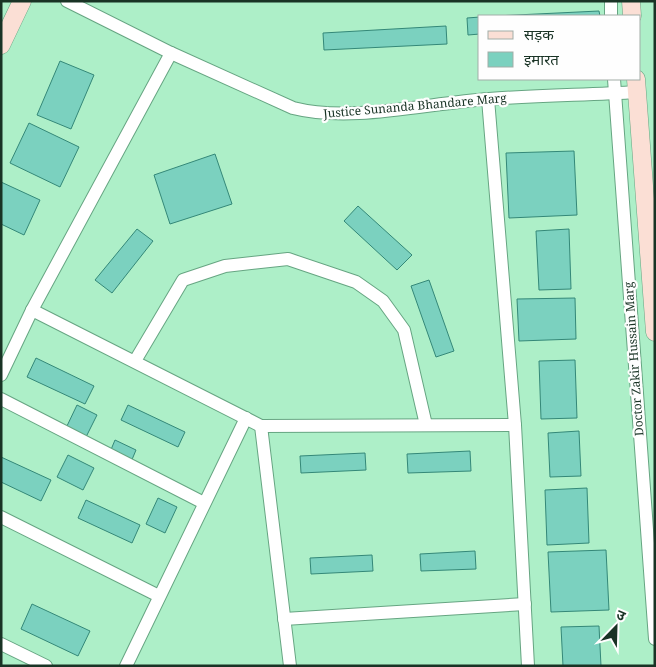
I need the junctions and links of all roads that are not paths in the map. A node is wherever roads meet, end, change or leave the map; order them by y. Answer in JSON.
{"nodes":[{"id":1,"x":22,"y":1,"type":"edge"},
{"id":2,"x":67,"y":1,"type":"edge"},
{"id":3,"x":611,"y":1,"type":"edge"},
{"id":4,"x":631,"y":1,"type":"edge"},
{"id":5,"x":611,"y":15,"type":"edge"},
{"id":6,"x":632,"y":15,"type":"edge"},
{"id":7,"x":1,"y":45,"type":"edge"},
{"id":8,"x":172,"y":53,"type":"junction"},
{"id":9,"x":614,"y":80,"type":"edge"},
{"id":10,"x":636,"y":86,"type":"edge"},
{"id":11,"x":615,"y":93,"type":"junction"},
{"id":12,"x":488,"y":99,"type":"junction"},
{"id":13,"x":32,"y":310,"type":"junction"},
{"id":14,"x":655,"y":332,"type":"edge"},
{"id":15,"x":135,"y":361,"type":"junction"},
{"id":16,"x":1,"y":375,"type":"edge"},
{"id":17,"x":1,"y":399,"type":"edge"},
{"id":18,"x":246,"y":418,"type":"junction"},
{"id":19,"x":426,"y":425,"type":"junction"},
{"id":20,"x":515,"y":425,"type":"junction"},
{"id":21,"x":261,"y":426,"type":"junction"},
{"id":22,"x":204,"y":503,"type":"junction"},
{"id":23,"x":1,"y":517,"type":"edge"},
{"id":24,"x":159,"y":596,"type":"junction"},
{"id":25,"x":525,"y":604,"type":"junction"},
{"id":26,"x":284,"y":619,"type":"junction"},
{"id":27,"x":655,"y":639,"type":"edge"},
{"id":28,"x":1,"y":644,"type":"edge"},
{"id":29,"x":46,"y":666,"type":"edge"},
{"id":30,"x":126,"y":666,"type":"edge"},
{"id":31,"x":290,"y":666,"type":"edge"},
{"id":32,"x":528,"y":666,"type":"edge"}],
"edges":[{"from":1,"to":7,"type":"main road"},
{"from":2,"to":8,"type":"street","name":"Justice Sunanda Bhandare Marg"},
{"from":3,"to":5,"type":"street"},
{"from":4,"to":6,"type":"main road"},
{"from":8,"to":12,"type":"street","name":"Justice Sunanda Bhandare Marg"},
{"from":8,"to":13,"type":"street"},
{"from":9,"to":11,"type":"street","name":"Doctor Zakir Hussain Marg"},
{"from":10,"to":11,"type":"street","name":"Justice Sunanda Bhandare Marg"},
{"from":10,"to":14,"type":"main road","name":"Doctor Zakir Hussain Marg"},
{"from":11,"to":12,"type":"street","name":"Justice Sunanda Bhandare Marg"},
{"from":11,"to":27,"type":"street","name":"Doctor Zakir Hussain Marg"},
{"from":12,"to":20,"type":"street"},
{"from":13,"to":15,"type":"street"},
{"from":13,"to":16,"type":"street"},
{"from":15,"to":18,"type":"street"},
{"from":15,"to":19,"type":"street"},
{"from":17,"to":22,"type":"street"},
{"from":18,"to":21,"type":"street"},
{"from":18,"to":22,"type":"street"},
{"from":19,"to":20,"type":"street"},
{"from":19,"to":21,"type":"street"},
{"from":20,"to":25,"type":"street"},
{"from":21,"to":26,"type":"street"},
{"from":22,"to":24,"type":"street"},
{"from":23,"to":24,"type":"street"},
{"from":24,"to":30,"type":"street"},
{"from":25,"to":26,"type":"street"},
{"from":25,"to":32,"type":"street"},
{"from":26,"to":31,"type":"street"},
{"from":28,"to":29,"type":"street"}]}
